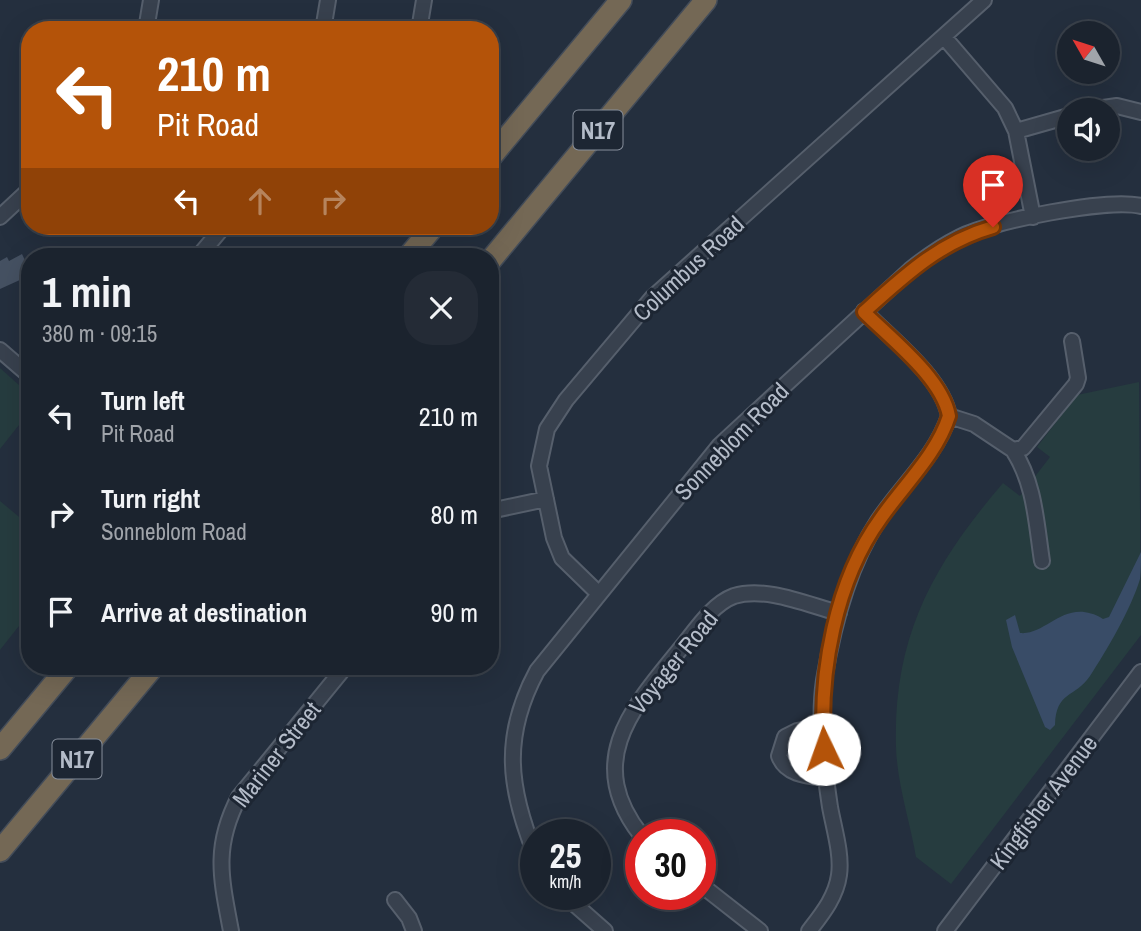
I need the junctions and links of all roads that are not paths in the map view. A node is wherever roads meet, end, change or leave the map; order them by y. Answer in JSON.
{"nodes":[{"id":1,"x":151,"y":0,"type":"edge"},
{"id":2,"x":328,"y":0,"type":"edge"},
{"id":3,"x":424,"y":0,"type":"edge"},
{"id":4,"x":621,"y":0,"type":"edge"},
{"id":5,"x":706,"y":0,"type":"edge"},
{"id":6,"x":984,"y":0,"type":"edge"},
{"id":7,"x":148,"y":21,"type":"edge"},
{"id":8,"x":324,"y":21,"type":"edge"},
{"id":9,"x":420,"y":21,"type":"edge"},
{"id":10,"x":944,"y":37,"type":"junction"},
{"id":11,"x":1120,"y":107,"type":"edge"},
{"id":12,"x":1141,"y":112,"type":"edge"},
{"id":13,"x":1057,"y":119,"type":"edge"},
{"id":14,"x":1016,"y":131,"type":"junction"},
{"id":15,"x":499,"y":147,"type":"edge"},
{"id":16,"x":21,"y":197,"type":"edge"},
{"id":17,"x":1141,"y":206,"type":"edge"},
{"id":18,"x":0,"y":217,"type":"edge"},
{"id":19,"x":1033,"y":217,"type":"junction"},
{"id":20,"x":499,"y":250,"type":"edge"},
{"id":21,"x":864,"y":312,"type":"junction"},
{"id":22,"x":1072,"y":341,"type":"dead end"},
{"id":23,"x":0,"y":350,"type":"edge"},
{"id":24,"x":21,"y":368,"type":"edge"},
{"id":25,"x":949,"y":416,"type":"junction"},
{"id":26,"x":1013,"y":450,"type":"junction"},
{"id":27,"x":546,"y":499,"type":"junction"},
{"id":28,"x":499,"y":509,"type":"edge"},
{"id":29,"x":1042,"y":561,"type":"dead end"},
{"id":30,"x":599,"y":594,"type":"junction"},
{"id":31,"x":839,"y":613,"type":"junction"},
{"id":32,"x":1141,"y":672,"type":"edge"},
{"id":33,"x":61,"y":675,"type":"edge"},
{"id":34,"x":146,"y":675,"type":"edge"},
{"id":35,"x":338,"y":675,"type":"edge"},
{"id":36,"x":1141,"y":683,"type":"edge"},
{"id":37,"x":822,"y":726,"type":"junction"},
{"id":38,"x":0,"y":749,"type":"edge"},
{"id":39,"x":826,"y":778,"type":"junction"},
{"id":40,"x":524,"y":819,"type":"edge"},
{"id":41,"x":629,"y":819,"type":"edge"},
{"id":42,"x":0,"y":851,"type":"edge"},
{"id":43,"x":716,"y":897,"type":"edge"},
{"id":44,"x":395,"y":900,"type":"dead end"},
{"id":45,"x":581,"y":910,"type":"edge"},
{"id":46,"x":232,"y":931,"type":"edge"},
{"id":47,"x":414,"y":931,"type":"edge"},
{"id":48,"x":605,"y":931,"type":"edge"},
{"id":49,"x":760,"y":931,"type":"edge"},
{"id":50,"x":809,"y":931,"type":"edge"},
{"id":51,"x":945,"y":931,"type":"edge"},
{"id":52,"x":954,"y":931,"type":"edge"}],
"edges":[{"from":1,"to":7,"type":"street"},
{"from":2,"to":8,"type":"street"},
{"from":3,"to":9,"type":"street"},
{"from":4,"to":15,"type":"highway","number":"N17"},
{"from":5,"to":20,"type":"highway","number":"N17"},
{"from":6,"to":10,"type":"street","name":"Columbus Road"},
{"from":10,"to":14,"type":"street"},
{"from":10,"to":27,"type":"street","name":"Columbus Road"},
{"from":11,"to":12,"type":"street"},
{"from":13,"to":14,"type":"street"},
{"from":14,"to":19,"type":"street"},
{"from":16,"to":18,"type":"street"},
{"from":17,"to":19,"type":"street","name":"Sonneblom Road"},
{"from":19,"to":21,"type":"street","name":"Sonneblom Road"},
{"from":21,"to":25,"type":"street"},
{"from":21,"to":30,"type":"street","name":"Sonneblom Road"},
{"from":22,"to":26,"type":"street"},
{"from":23,"to":24,"type":"street"},
{"from":25,"to":26,"type":"street"},
{"from":25,"to":31,"type":"street"},
{"from":26,"to":29,"type":"street"},
{"from":27,"to":28,"type":"street"},
{"from":27,"to":30,"type":"street","name":"Columbus Road"},
{"from":30,"to":40,"type":"street","name":"Sonneblom Road"},
{"from":31,"to":37,"type":"street"},
{"from":31,"to":41,"type":"street","name":"Voyager Road"},
{"from":32,"to":51,"type":"street","name":"Kingfisher Avenue"},
{"from":33,"to":38,"type":"highway","number":"N17"},
{"from":34,"to":42,"type":"highway","number":"N17"},
{"from":35,"to":46,"type":"street","name":"Mariner Street"},
{"from":36,"to":52,"type":"street","name":"Kingfisher Avenue"},
{"from":37,"to":39,"type":"street"},
{"from":37,"to":39,"type":"street"},
{"from":39,"to":50,"type":"street"},
{"from":43,"to":49,"type":"street"},
{"from":44,"to":47,"type":"street"},
{"from":45,"to":48,"type":"street"}]}
